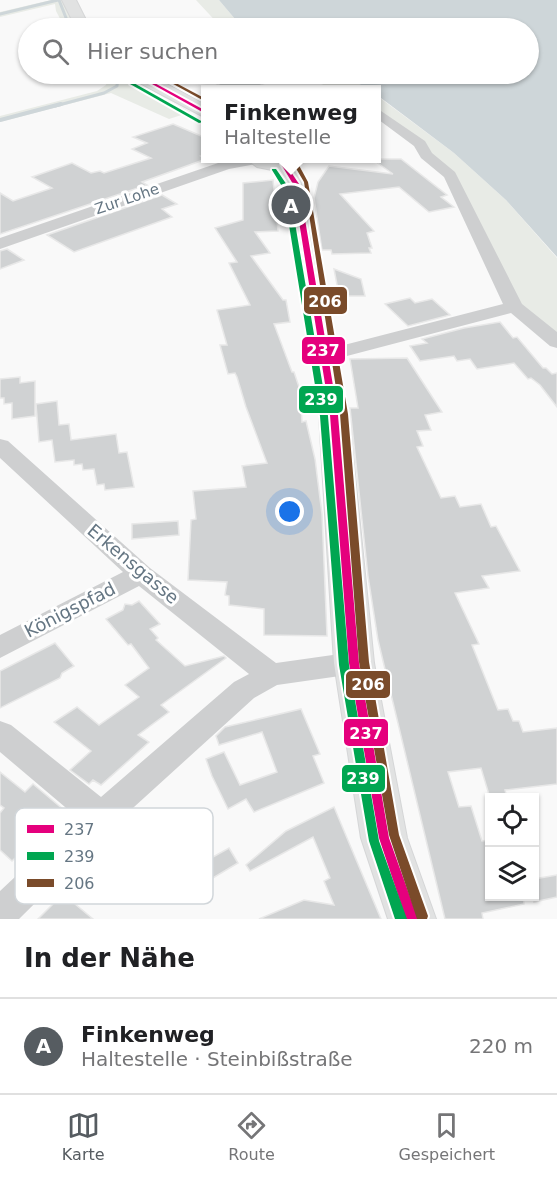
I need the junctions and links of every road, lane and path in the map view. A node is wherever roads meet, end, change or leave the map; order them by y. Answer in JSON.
{"nodes":[{"id":1,"x":69,"y":0,"type":"edge"},
{"id":2,"x":78,"y":18,"type":"edge"},
{"id":3,"x":154,"y":84,"type":"edge"},
{"id":4,"x":201,"y":110,"type":"edge"},
{"id":5,"x":381,"y":115,"type":"edge"},
{"id":6,"x":236,"y":163,"type":"edge"},
{"id":7,"x":290,"y":163,"type":"edge"},
{"id":8,"x":0,"y":244,"type":"edge"},
{"id":9,"x":514,"y":307,"type":"junction"},
{"id":10,"x":557,"y":342,"type":"edge"},
{"id":11,"x":324,"y":356,"type":"junction"},
{"id":12,"x":0,"y":446,"type":"edge"},
{"id":13,"x":141,"y":574,"type":"junction"},
{"id":14,"x":0,"y":647,"type":"edge"},
{"id":15,"x":354,"y":663,"type":"junction"},
{"id":16,"x":271,"y":675,"type":"junction"},
{"id":17,"x":0,"y":734,"type":"edge"},
{"id":18,"x":90,"y":808,"type":"edge"},
{"id":19,"x":111,"y":808,"type":"edge"},
{"id":20,"x":15,"y":900,"type":"edge"},
{"id":21,"x":0,"y":914,"type":"edge"},
{"id":22,"x":412,"y":919,"type":"edge"}],
"edges":[{"from":1,"to":2,"type":"street"},
{"from":3,"to":4,"type":"street"},
{"from":5,"to":9,"type":"street"},
{"from":6,"to":8,"type":"street","name":"Zur Lohe"},
{"from":7,"to":11,"type":"street"},
{"from":9,"to":10,"type":"street"},
{"from":9,"to":11,"type":"street"},
{"from":11,"to":15,"type":"street"},
{"from":12,"to":13,"type":"street","name":"Erkensgasse"},
{"from":13,"to":14,"type":"street","name":"Königspfad"},
{"from":13,"to":16,"type":"street","name":"Erkensgasse"},
{"from":15,"to":16,"type":"street"},
{"from":15,"to":22,"type":"street"},
{"from":16,"to":19,"type":"street"},
{"from":17,"to":18,"type":"street"},
{"from":20,"to":21,"type":"street"}]}
